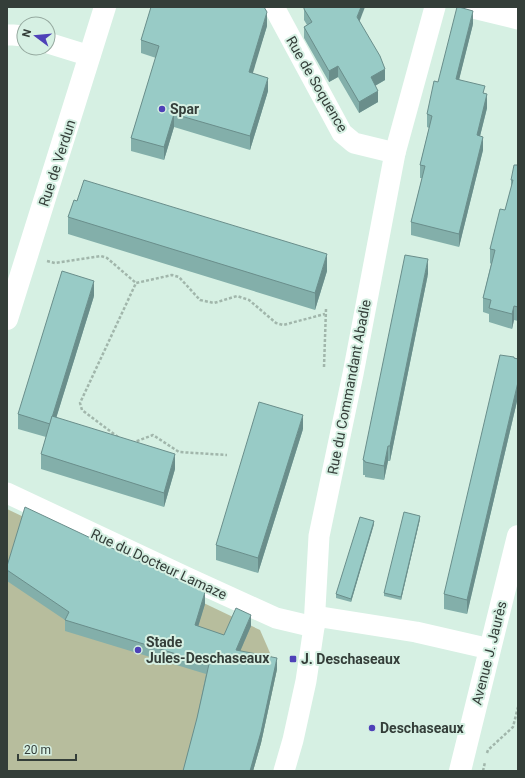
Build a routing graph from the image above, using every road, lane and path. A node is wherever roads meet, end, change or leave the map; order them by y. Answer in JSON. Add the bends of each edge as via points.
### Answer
{"nodes":[{"id":1,"x":106,"y":7,"type":"edge"},
{"id":2,"x":274,"y":7,"type":"edge"},
{"id":3,"x":435,"y":7,"type":"edge"},
{"id":4,"x":469,"y":7,"type":"edge"},
{"id":5,"x":518,"y":19,"type":"edge"},
{"id":6,"x":56,"y":45,"type":"edge"},
{"id":7,"x":90,"y":56,"type":"junction"},
{"id":8,"x":395,"y":153,"type":"junction"},
{"id":9,"x":27,"y":257,"type":"junction"},
{"id":10,"x":136,"y":283,"type":"junction"},
{"id":11,"x":326,"y":309,"type":"dead end"},
{"id":12,"x":326,"y":314,"type":"junction"},
{"id":13,"x":7,"y":319,"type":"edge"},
{"id":14,"x":324,"y":367,"type":"dead end"},
{"id":15,"x":122,"y":440,"type":"edge"},
{"id":16,"x":128,"y":444,"type":"edge"},
{"id":17,"x":227,"y":454,"type":"dead end"},
{"id":18,"x":7,"y":492,"type":"edge"},
{"id":19,"x":518,"y":536,"type":"edge"},
{"id":20,"x":315,"y":621,"type":"junction"},
{"id":21,"x":490,"y":649,"type":"junction"},
{"id":22,"x":518,"y":707,"type":"edge"},
{"id":23,"x":284,"y":771,"type":"edge"},
{"id":24,"x":460,"y":771,"type":"edge"},
{"id":25,"x":483,"y":771,"type":"edge"}],
"edges":[{"from":1,"to":7,"type":"main road","name":"Rue de Verdun"},
{"from":2,"to":8,"type":"street","name":"Rue de Soquence","via":[[342,133],[354,143]]},
{"from":3,"to":8,"type":"street","name":"Rue du Commandant Abadie"},
{"from":4,"to":5,"type":"street"},
{"from":6,"to":7,"type":"street"},
{"from":7,"to":9,"type":"main road","name":"Rue de Verdun"},
{"from":8,"to":20,"type":"street","name":"Rue du Commandant Abadie","via":[[319,536]]},
{"from":9,"to":10,"type":"path","via":[[55,263],[101,256],[107,258]]},
{"from":9,"to":13,"type":"main road","name":"Rue de Verdun"},
{"from":10,"to":12,"type":"path","via":[[172,275],[179,277],[200,300],[214,303],[237,296],[249,300],[276,323],[283,325]]},
{"from":10,"to":15,"type":"path","via":[[80,403],[82,410]]},
{"from":11,"to":12,"type":"path"},
{"from":12,"to":14,"type":"path"},
{"from":16,"to":17,"type":"path","via":[[153,436],[179,452]]},
{"from":18,"to":20,"type":"street","name":"Rue du Docteur Lamaze","via":[[276,618]]},
{"from":19,"to":21,"type":"main road","name":"Avenue J. Jaurès"},
{"from":20,"to":21,"type":"street","name":"Rue du Docteur Lamaze","via":[[416,632]]},
{"from":20,"to":23,"type":"street","name":"Rue du Commandant Abadie","via":[[293,740]]},
{"from":21,"to":24,"type":"main road","name":"Avenue J. Jaurès"},
{"from":22,"to":25,"type":"path","via":[[513,727],[488,750]]}]}
